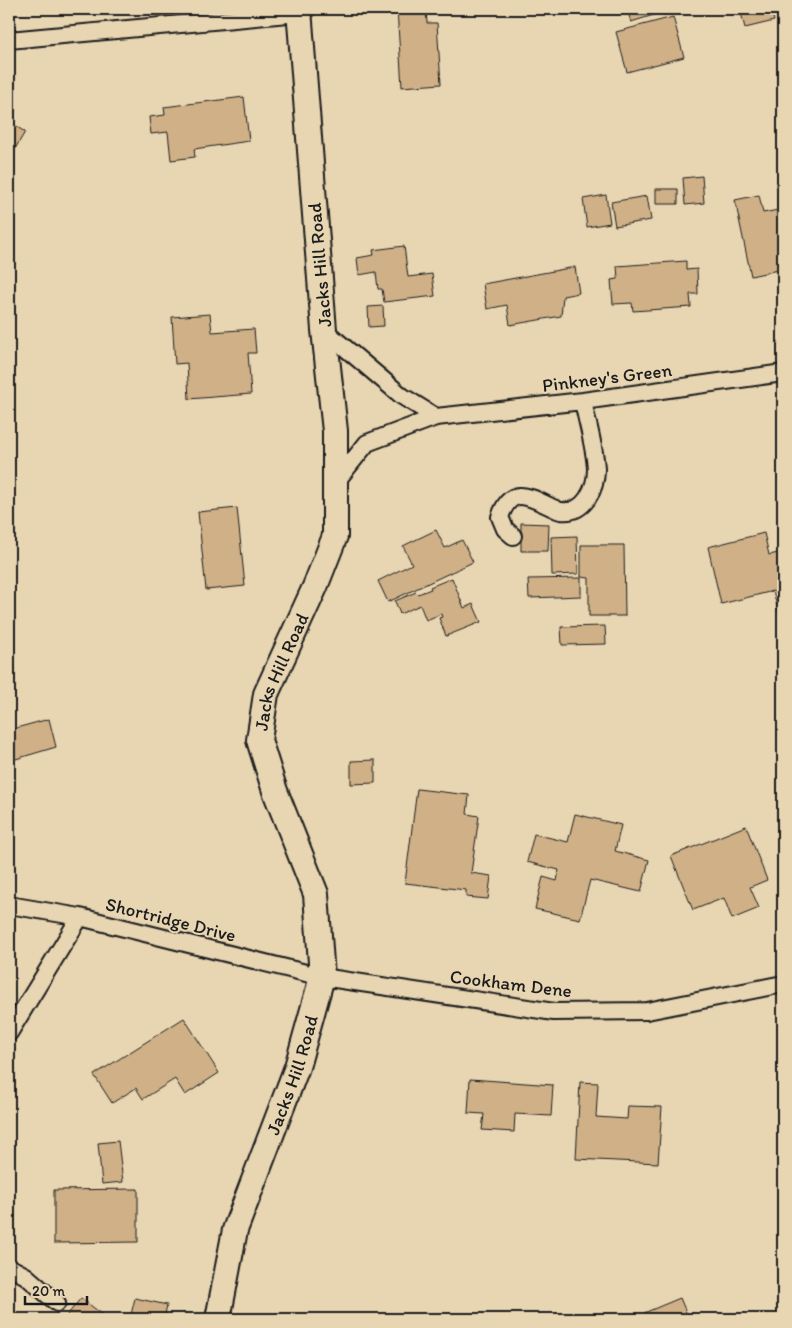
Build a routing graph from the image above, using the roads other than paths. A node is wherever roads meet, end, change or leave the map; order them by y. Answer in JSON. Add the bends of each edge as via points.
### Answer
{"nodes":[{"id":1,"x":299,"y":11,"type":"edge"},
{"id":2,"x":9,"y":40,"type":"edge"},
{"id":3,"x":324,"y":330,"type":"junction"},
{"id":4,"x":783,"y":373,"type":"edge"},
{"id":5,"x":583,"y":401,"type":"junction"},
{"id":6,"x":436,"y":417,"type":"junction"},
{"id":7,"x":334,"y":482,"type":"junction"},
{"id":8,"x":514,"y":536,"type":"dead end"},
{"id":9,"x":9,"y":905,"type":"edge"},
{"id":10,"x":80,"y":917,"type":"junction"},
{"id":11,"x":322,"y":976,"type":"junction"},
{"id":12,"x":783,"y":984,"type":"edge"},
{"id":13,"x":9,"y":1032,"type":"edge"},
{"id":14,"x":9,"y":1267,"type":"edge"},
{"id":15,"x":57,"y":1303,"type":"dead end"},
{"id":16,"x":218,"y":1319,"type":"edge"}],
"edges":[{"from":1,"to":2,"type":"street"},
{"from":1,"to":3,"type":"street","name":"Jacks Hill Road"},
{"from":3,"to":6,"type":"street","via":[[402,396]]},
{"from":3,"to":7,"type":"street","name":"Jacks Hill Road","via":[[335,431]]},
{"from":4,"to":5,"type":"street","name":"Pinkney's Green"},
{"from":5,"to":6,"type":"street","name":"Pinkney's Green"},
{"from":5,"to":8,"type":"street","via":[[596,468],[594,487],[582,505],[573,510],[561,511],[529,496],[515,496],[504,505],[500,517]]},
{"from":6,"to":7,"type":"street","name":"Pinkney's Green","via":[[367,443]]},
{"from":7,"to":11,"type":"street","name":"Jacks Hill Road","via":[[335,536],[266,694],[259,740],[275,791],[316,894]]},
{"from":9,"to":10,"type":"street","name":"Shortridge Drive"},
{"from":10,"to":11,"type":"street","name":"Shortridge Drive"},
{"from":10,"to":13,"type":"street"},
{"from":11,"to":12,"type":"street","name":"Cookham Dene","via":[[554,1012],[647,1011]]},
{"from":11,"to":16,"type":"street","name":"Jacks Hill Road","via":[[297,1067],[235,1230]]},
{"from":14,"to":15,"type":"street","via":[[26,1276]]}]}
